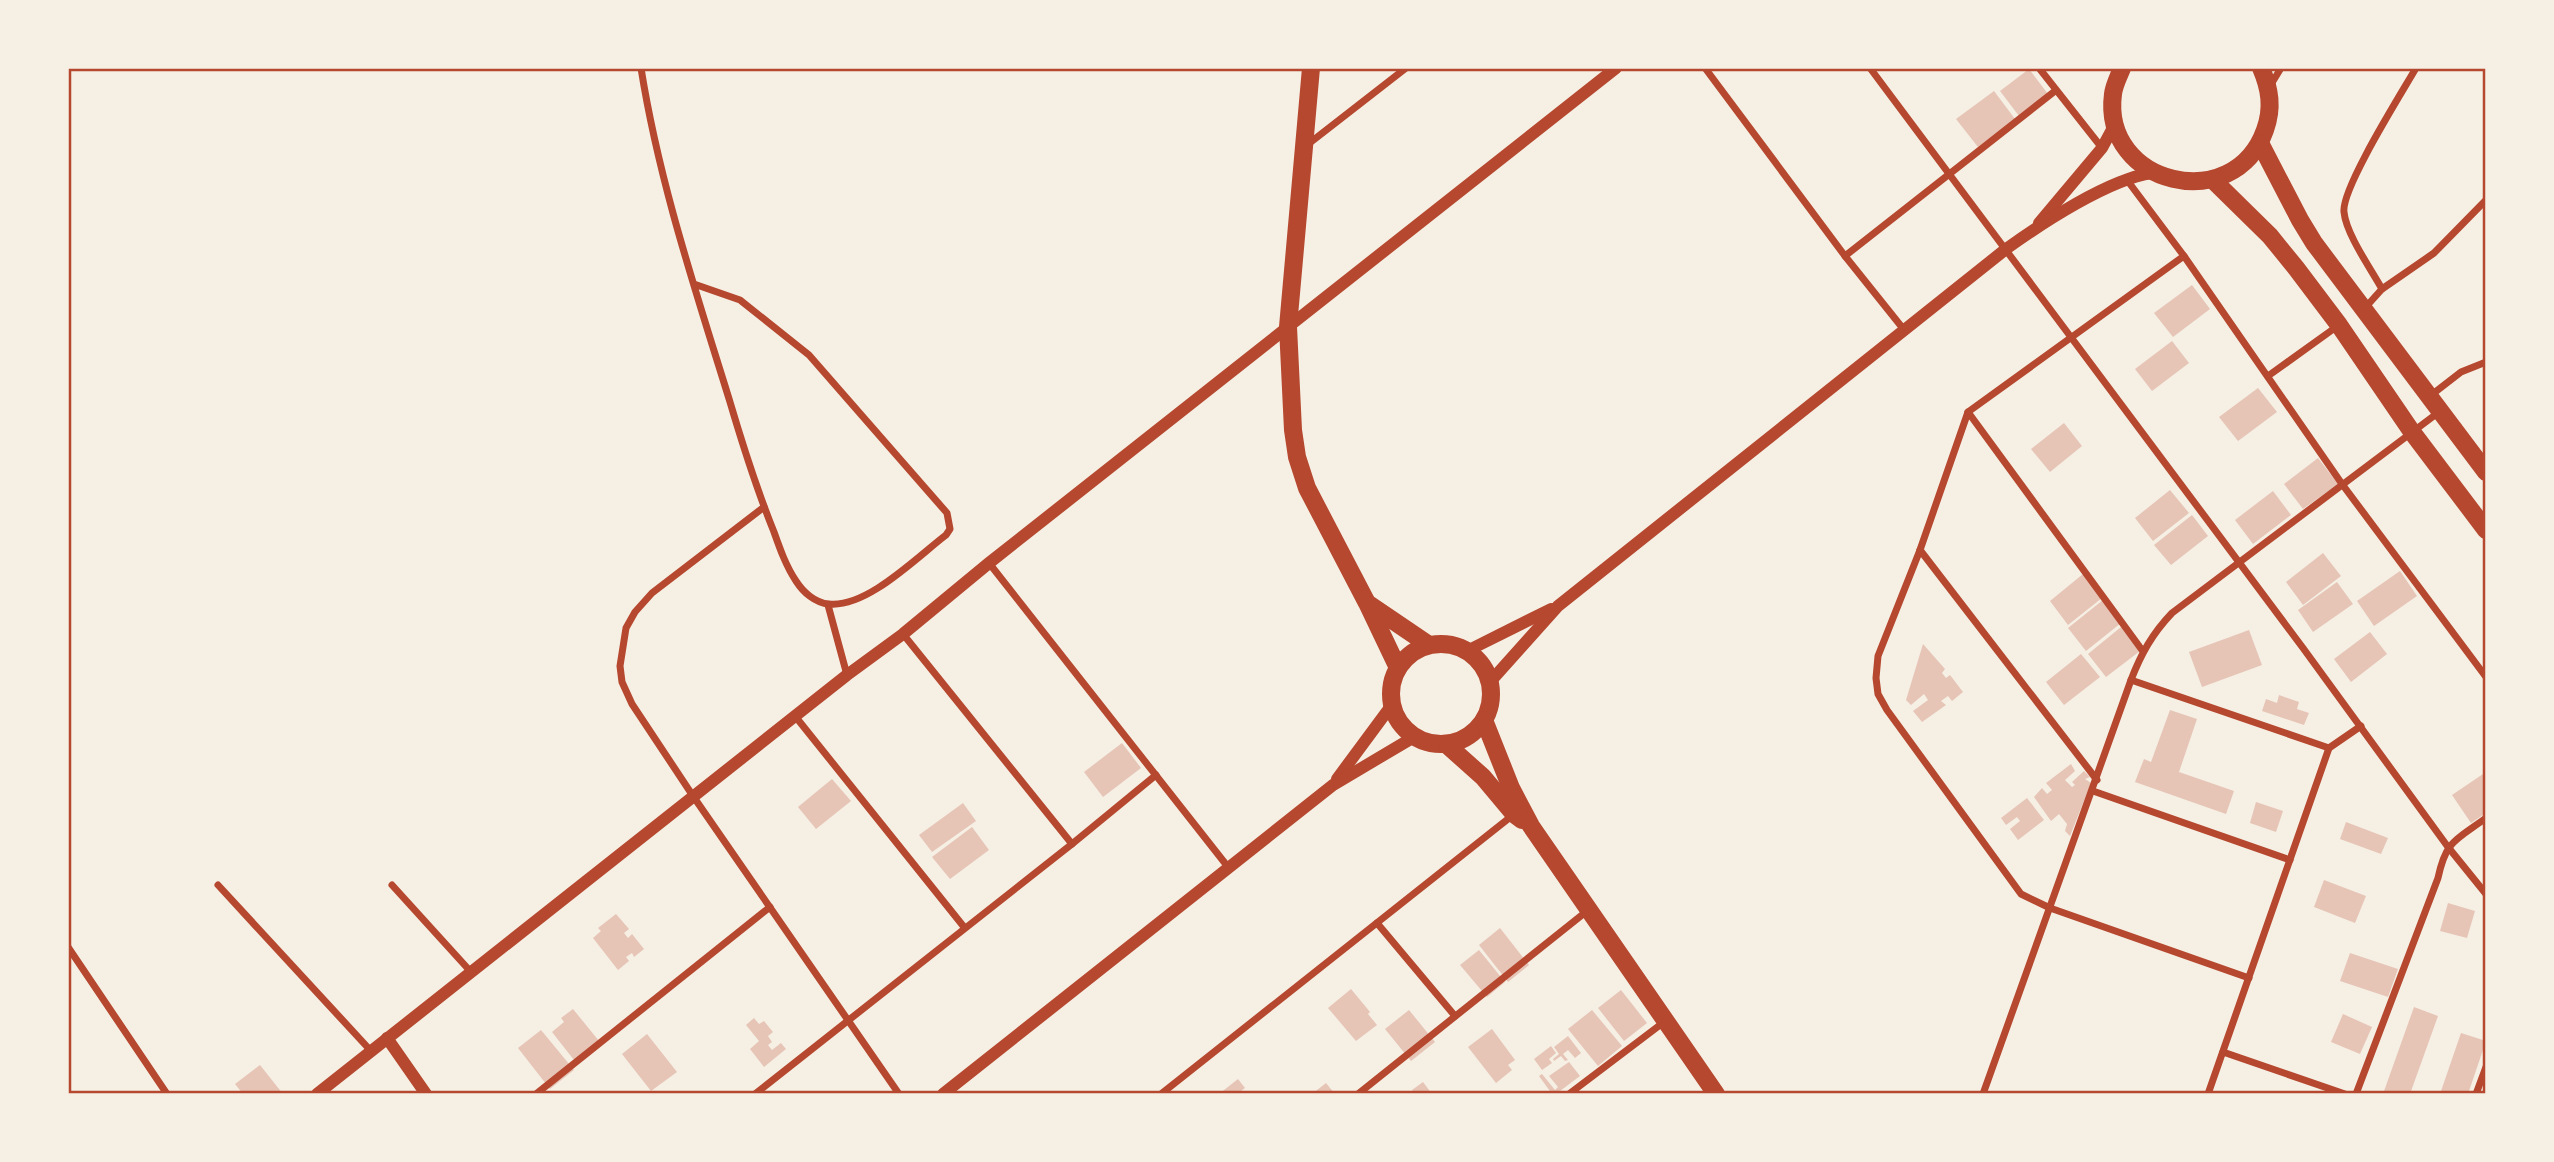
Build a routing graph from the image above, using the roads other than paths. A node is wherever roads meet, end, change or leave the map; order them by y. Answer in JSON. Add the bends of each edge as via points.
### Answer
{"nodes":[{"id":1,"x":641,"y":68,"type":"edge"},
{"id":2,"x":1311,"y":68,"type":"edge"},
{"id":3,"x":1406,"y":68,"type":"edge"},
{"id":4,"x":1616,"y":68,"type":"edge"},
{"id":5,"x":1705,"y":68,"type":"edge"},
{"id":6,"x":1870,"y":68,"type":"edge"},
{"id":7,"x":2039,"y":68,"type":"edge"},
{"id":8,"x":2122,"y":68,"type":"edge"},
{"id":9,"x":2261,"y":68,"type":"edge"},
{"id":10,"x":2281,"y":68,"type":"edge"},
{"id":11,"x":2416,"y":68,"type":"edge"},
{"id":12,"x":2269,"y":86,"type":"junction"},
{"id":13,"x":2055,"y":91,"type":"junction"},
{"id":14,"x":2115,"y":124,"type":"junction"},
{"id":15,"x":2260,"y":143,"type":"junction"},
{"id":16,"x":1304,"y":147,"type":"junction"},
{"id":17,"x":2102,"y":148,"type":"junction"},
{"id":18,"x":2152,"y":173,"type":"junction"},
{"id":19,"x":1948,"y":175,"type":"junction"},
{"id":20,"x":2127,"y":180,"type":"junction"},
{"id":21,"x":2213,"y":180,"type":"junction"},
{"id":22,"x":2486,"y":200,"type":"edge"},
{"id":23,"x":2034,"y":229,"type":"junction"},
{"id":24,"x":2006,"y":249,"type":"junction"},
{"id":25,"x":1845,"y":256,"type":"junction"},
{"id":26,"x":2183,"y":256,"type":"junction"},
{"id":27,"x":694,"y":284,"type":"junction"},
{"id":28,"x":2382,"y":289,"type":"junction"},
{"id":29,"x":2364,"y":309,"type":"junction"},
{"id":30,"x":2339,"y":325,"type":"junction"},
{"id":31,"x":1289,"y":327,"type":"junction"},
{"id":32,"x":1905,"y":331,"type":"junction"},
{"id":33,"x":2071,"y":337,"type":"junction"},
{"id":34,"x":2486,"y":362,"type":"edge"},
{"id":35,"x":2268,"y":376,"type":"junction"},
{"id":36,"x":2435,"y":404,"type":"junction"},
{"id":37,"x":1968,"y":412,"type":"junction"},
{"id":38,"x":2412,"y":432,"type":"junction"},
{"id":39,"x":2486,"y":472,"type":"edge"},
{"id":40,"x":2342,"y":484,"type":"junction"},
{"id":41,"x":764,"y":507,"type":"junction"},
{"id":42,"x":2486,"y":530,"type":"edge"},
{"id":43,"x":1920,"y":550,"type":"junction"},
{"id":44,"x":989,"y":563,"type":"junction"},
{"id":45,"x":2239,"y":563,"type":"junction"},
{"id":46,"x":1367,"y":603,"type":"junction"},
{"id":47,"x":828,"y":605,"type":"junction"},
{"id":48,"x":1558,"y":606,"type":"junction"},
{"id":49,"x":903,"y":634,"type":"junction"},
{"id":50,"x":1429,"y":645,"type":"junction"},
{"id":51,"x":2143,"y":650,"type":"junction"},
{"id":52,"x":1467,"y":651,"type":"junction"},
{"id":53,"x":1398,"y":668,"type":"junction"},
{"id":54,"x":847,"y":676,"type":"junction"},
{"id":55,"x":2486,"y":677,"type":"edge"},
{"id":56,"x":2131,"y":680,"type":"junction"},
{"id":57,"x":1490,"y":682,"type":"junction"},
{"id":58,"x":1391,"y":706,"type":"junction"},
{"id":59,"x":795,"y":716,"type":"junction"},
{"id":60,"x":1484,"y":720,"type":"junction"},
{"id":61,"x":2361,"y":726,"type":"junction"},
{"id":62,"x":1414,"y":737,"type":"junction"},
{"id":63,"x":1446,"y":744,"type":"junction"},
{"id":64,"x":2329,"y":748,"type":"junction"},
{"id":65,"x":1156,"y":775,"type":"junction"},
{"id":66,"x":2097,"y":780,"type":"junction"},
{"id":67,"x":1333,"y":785,"type":"junction"},
{"id":68,"x":2093,"y":791,"type":"junction"},
{"id":69,"x":693,"y":796,"type":"junction"},
{"id":70,"x":1514,"y":814,"type":"junction"},
{"id":71,"x":2486,"y":818,"type":"edge"},
{"id":72,"x":1531,"y":826,"type":"junction"},
{"id":73,"x":1072,"y":845,"type":"junction"},
{"id":74,"x":2448,"y":847,"type":"junction"},
{"id":75,"x":2290,"y":860,"type":"junction"},
{"id":76,"x":1228,"y":867,"type":"junction"},
{"id":77,"x":218,"y":885,"type":"dead end"},
{"id":78,"x":392,"y":885,"type":"dead end"},
{"id":79,"x":2486,"y":894,"type":"edge"},
{"id":80,"x":770,"y":907,"type":"junction"},
{"id":81,"x":2050,"y":908,"type":"junction"},
{"id":82,"x":1589,"y":909,"type":"junction"},
{"id":83,"x":1377,"y":923,"type":"junction"},
{"id":84,"x":964,"y":927,"type":"junction"},
{"id":85,"x":68,"y":947,"type":"edge"},
{"id":86,"x":471,"y":972,"type":"junction"},
{"id":87,"x":2249,"y":978,"type":"junction"},
{"id":88,"x":1455,"y":1016,"type":"junction"},
{"id":89,"x":848,"y":1019,"type":"junction"},
{"id":90,"x":1664,"y":1021,"type":"junction"},
{"id":91,"x":387,"y":1038,"type":"junction"},
{"id":92,"x":371,"y":1051,"type":"junction"},
{"id":93,"x":2223,"y":1052,"type":"junction"},
{"id":94,"x":2486,"y":1067,"type":"edge"},
{"id":95,"x":1164,"y":1093,"type":"edge"},
{"id":96,"x":167,"y":1094,"type":"edge"},
{"id":97,"x":317,"y":1094,"type":"edge"},
{"id":98,"x":426,"y":1094,"type":"edge"},
{"id":99,"x":536,"y":1094,"type":"edge"},
{"id":100,"x":755,"y":1094,"type":"edge"},
{"id":101,"x":899,"y":1094,"type":"edge"},
{"id":102,"x":943,"y":1094,"type":"edge"},
{"id":103,"x":1357,"y":1094,"type":"edge"},
{"id":104,"x":1569,"y":1094,"type":"edge"},
{"id":105,"x":1716,"y":1094,"type":"edge"},
{"id":106,"x":1983,"y":1094,"type":"edge"},
{"id":107,"x":2208,"y":1094,"type":"edge"},
{"id":108,"x":2345,"y":1094,"type":"edge"},
{"id":109,"x":2356,"y":1094,"type":"edge"},
{"id":110,"x":2476,"y":1094,"type":"edge"}],
"edges":[{"from":1,"to":27,"type":"street","via":[[651,132]]},
{"from":2,"to":16,"type":"main road"},
{"from":3,"to":16,"type":"street"},
{"from":4,"to":31,"type":"street"},
{"from":5,"to":25,"type":"street"},
{"from":6,"to":19,"type":"street"},
{"from":7,"to":13,"type":"street"},
{"from":8,"to":14,"type":"main road","via":[[2113,94]]},
{"from":9,"to":12,"type":"main road"},
{"from":10,"to":12,"type":"street"},
{"from":11,"to":28,"type":"street","via":[[2363,160],[2343,210],[2349,231]]},
{"from":12,"to":15,"type":"main road","via":[[2270,115]]},
{"from":13,"to":17,"type":"street"},
{"from":13,"to":19,"type":"street"},
{"from":14,"to":17,"type":"street"},
{"from":14,"to":18,"type":"main road","via":[[2123,144]]},
{"from":15,"to":21,"type":"main road","via":[[2232,172]]},
{"from":15,"to":29,"type":"main road","via":[[2307,232]]},
{"from":16,"to":31,"type":"main road"},
{"from":17,"to":23,"type":"street"},
{"from":18,"to":20,"type":"street"},
{"from":18,"to":21,"type":"main road","via":[[2182,182]]},
{"from":19,"to":24,"type":"street"},
{"from":19,"to":25,"type":"street"},
{"from":20,"to":23,"type":"street"},
{"from":20,"to":26,"type":"street"},
{"from":21,"to":30,"type":"main road","via":[[2270,236]]},
{"from":22,"to":28,"type":"street","via":[[2434,253]]},
{"from":23,"to":24,"type":"street"},
{"from":24,"to":32,"type":"street"},
{"from":24,"to":33,"type":"street"},
{"from":25,"to":32,"type":"street"},
{"from":26,"to":33,"type":"street"},
{"from":26,"to":35,"type":"street"},
{"from":27,"to":41,"type":"street"},
{"from":27,"to":47,"type":"street","via":[[740,300],[809,355],[947,513],[950,529],[946,535],[874,591]]},
{"from":28,"to":29,"type":"street"},
{"from":29,"to":36,"type":"main road"},
{"from":30,"to":35,"type":"street"},
{"from":30,"to":38,"type":"main road"},
{"from":31,"to":44,"type":"street"},
{"from":31,"to":46,"type":"main road","via":[[1297,457],[1318,513]]},
{"from":32,"to":48,"type":"street"},
{"from":33,"to":37,"type":"street"},
{"from":33,"to":45,"type":"street"},
{"from":34,"to":36,"type":"street","via":[[2461,372]]},
{"from":35,"to":40,"type":"street"},
{"from":36,"to":38,"type":"street"},
{"from":36,"to":39,"type":"main road"},
{"from":37,"to":43,"type":"street"},
{"from":37,"to":51,"type":"street"},
{"from":38,"to":40,"type":"street"},
{"from":38,"to":42,"type":"main road"},
{"from":40,"to":45,"type":"street"},
{"from":40,"to":55,"type":"street"},
{"from":41,"to":47,"type":"street","via":[[794,579],[813,599]]},
{"from":41,"to":69,"type":"street","via":[[652,593],[626,628],[622,682]]},
{"from":43,"to":66,"type":"street"},
{"from":43,"to":81,"type":"street","via":[[1878,656],[1878,694],[2021,894]]},
{"from":44,"to":49,"type":"street"},
{"from":44,"to":65,"type":"street"},
{"from":45,"to":51,"type":"street","via":[[2172,613]]},
{"from":45,"to":61,"type":"street"},
{"from":46,"to":50,"type":"main road"},
{"from":46,"to":53,"type":"main road"},
{"from":47,"to":54,"type":"street"},
{"from":48,"to":52,"type":"street"},
{"from":48,"to":57,"type":"street"},
{"from":49,"to":54,"type":"street"},
{"from":49,"to":73,"type":"street"},
{"from":50,"to":52,"type":"main road","via":[[1448,644]]},
{"from":50,"to":53,"type":"main road","via":[[1411,653]]},
{"from":51,"to":56,"type":"street"},
{"from":52,"to":57,"type":"main road","via":[[1482,664]]},
{"from":53,"to":58,"type":"main road","via":[[1391,686]]},
{"from":54,"to":59,"type":"street"},
{"from":56,"to":64,"type":"street"},
{"from":56,"to":66,"type":"street"},
{"from":57,"to":60,"type":"main road","via":[[1491,701]]},
{"from":58,"to":62,"type":"main road"},
{"from":58,"to":67,"type":"street"},
{"from":59,"to":69,"type":"street"},
{"from":59,"to":84,"type":"street"},
{"from":60,"to":63,"type":"main road","via":[[1474,732]]},
{"from":60,"to":72,"type":"main road"},
{"from":61,"to":64,"type":"street"},
{"from":61,"to":74,"type":"street"},
{"from":62,"to":63,"type":"main road"},
{"from":62,"to":67,"type":"street"},
{"from":63,"to":70,"type":"main road","via":[[1483,777]]},
{"from":64,"to":75,"type":"street"},
{"from":65,"to":73,"type":"street"},
{"from":65,"to":76,"type":"street"},
{"from":66,"to":68,"type":"street"},
{"from":67,"to":76,"type":"street"},
{"from":68,"to":75,"type":"street"},
{"from":68,"to":81,"type":"street"},
{"from":69,"to":80,"type":"street"},
{"from":69,"to":86,"type":"street"},
{"from":70,"to":72,"type":"main road"},
{"from":70,"to":83,"type":"street"},
{"from":71,"to":74,"type":"street"},
{"from":72,"to":82,"type":"main road"},
{"from":73,"to":84,"type":"street"},
{"from":74,"to":79,"type":"street"},
{"from":74,"to":109,"type":"street"},
{"from":75,"to":87,"type":"street"},
{"from":76,"to":102,"type":"street"},
{"from":77,"to":92,"type":"street"},
{"from":78,"to":86,"type":"street"},
{"from":80,"to":89,"type":"street"},
{"from":80,"to":99,"type":"street"},
{"from":81,"to":87,"type":"street"},
{"from":81,"to":106,"type":"street"},
{"from":82,"to":88,"type":"street"},
{"from":82,"to":90,"type":"main road"},
{"from":83,"to":88,"type":"street"},
{"from":83,"to":95,"type":"street"},
{"from":84,"to":89,"type":"street"},
{"from":85,"to":96,"type":"street"},
{"from":86,"to":91,"type":"street"},
{"from":87,"to":93,"type":"street"},
{"from":88,"to":103,"type":"street"},
{"from":89,"to":100,"type":"street"},
{"from":89,"to":101,"type":"street"},
{"from":90,"to":104,"type":"street"},
{"from":90,"to":105,"type":"main road"},
{"from":91,"to":92,"type":"street"},
{"from":91,"to":98,"type":"street"},
{"from":92,"to":97,"type":"street"},
{"from":93,"to":107,"type":"street"},
{"from":93,"to":108,"type":"street"},
{"from":94,"to":110,"type":"street"}]}
